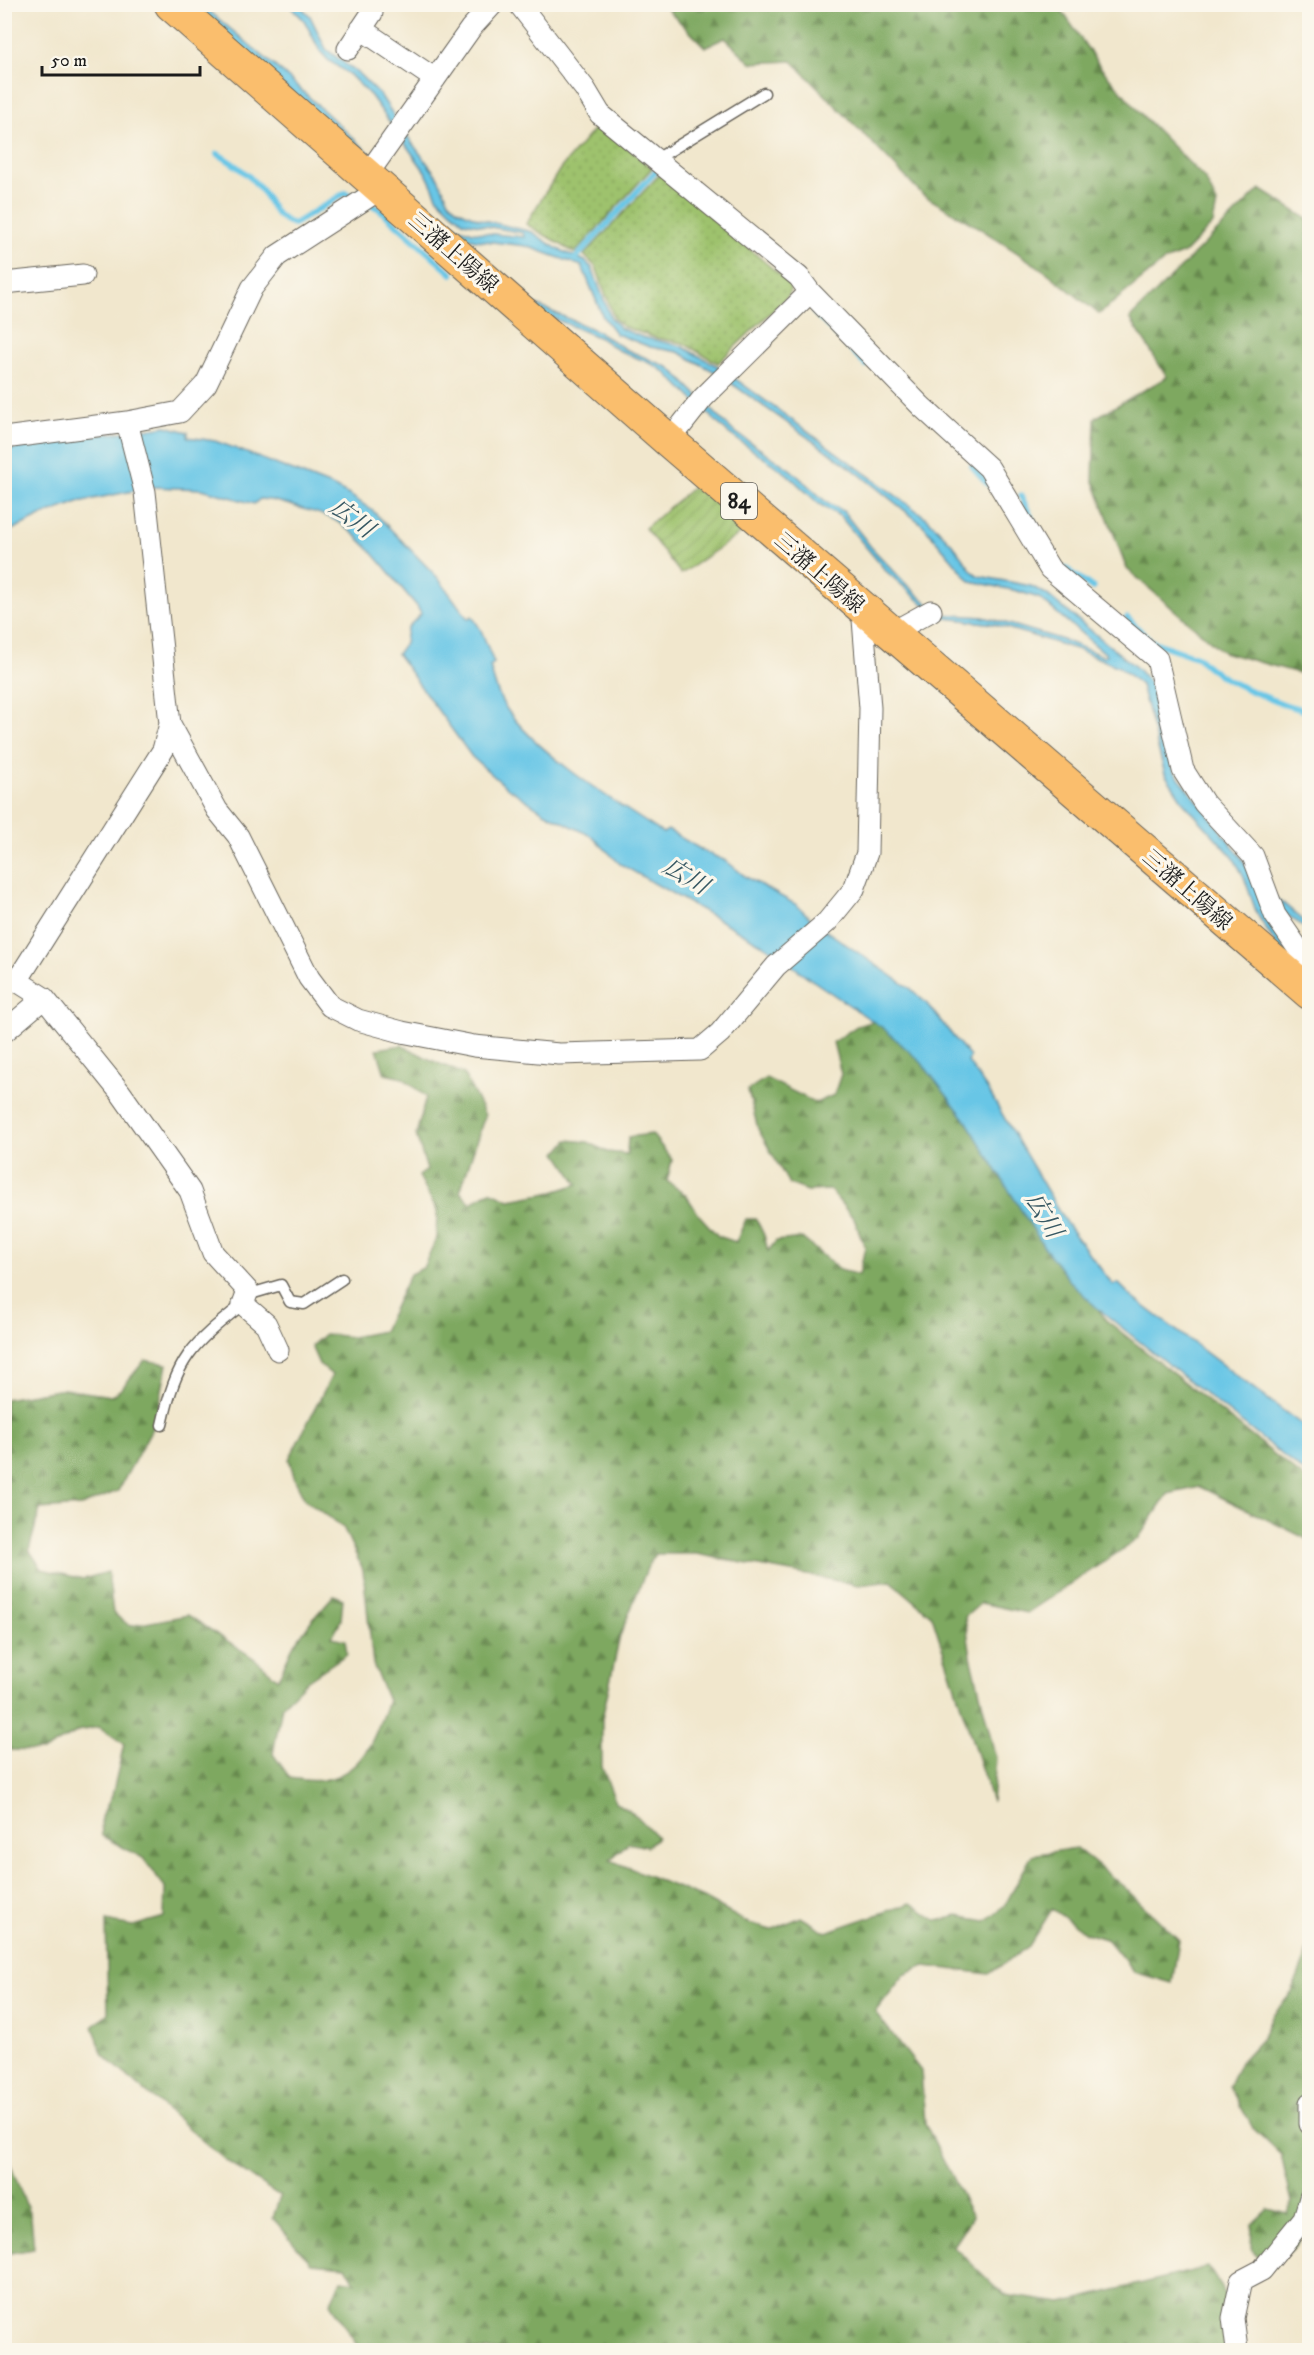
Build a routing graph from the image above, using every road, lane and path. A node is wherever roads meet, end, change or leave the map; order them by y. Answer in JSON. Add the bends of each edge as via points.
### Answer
{"nodes":[{"id":1,"x":171,"y":4,"type":"edge"},
{"id":2,"x":493,"y":4,"type":"edge"},
{"id":3,"x":519,"y":4,"type":"edge"},
{"id":4,"x":348,"y":49,"type":"dead end"},
{"id":5,"x":435,"y":79,"type":"junction"},
{"id":6,"x":764,"y":93,"type":"dead end"},
{"id":7,"x":655,"y":160,"type":"junction"},
{"id":8,"x":374,"y":176,"type":"junction"},
{"id":9,"x":83,"y":275,"type":"dead end"},
{"id":10,"x":4,"y":283,"type":"edge"},
{"id":11,"x":810,"y":292,"type":"junction"},
{"id":12,"x":129,"y":426,"type":"junction"},
{"id":13,"x":4,"y":438,"type":"edge"},
{"id":14,"x":669,"y":441,"type":"junction"},
{"id":15,"x":862,"y":608,"type":"junction"},
{"id":16,"x":931,"y":610,"type":"dead end"},
{"id":17,"x":891,"y":633,"type":"junction"},
{"id":18,"x":170,"y":724,"type":"junction"},
{"id":19,"x":1305,"y":978,"type":"edge"},
{"id":20,"x":11,"y":979,"type":"edge"},
{"id":21,"x":44,"y":998,"type":"junction"},
{"id":22,"x":4,"y":1032,"type":"edge"},
{"id":23,"x":342,"y":1279,"type":"dead end"},
{"id":24,"x":245,"y":1299,"type":"junction"},
{"id":25,"x":278,"y":1350,"type":"dead end"},
{"id":26,"x":162,"y":1425,"type":"dead end"},
{"id":27,"x":1310,"y":2103,"type":"edge"},
{"id":28,"x":1310,"y":2124,"type":"edge"},
{"id":29,"x":1310,"y":2198,"type":"edge"},
{"id":30,"x":1237,"y":2350,"type":"edge"}],
"edges":[{"from":1,"to":8,"type":"main road","name":"三潴上陽線","number":"84"},
{"from":2,"to":5,"type":"street"},
{"from":3,"to":7,"type":"street","via":[[600,114]]},
{"from":4,"to":5,"type":"street","via":[[367,21]]},
{"from":5,"to":8,"type":"street"},
{"from":6,"to":7,"type":"lane"},
{"from":7,"to":11,"type":"street","via":[[799,277]]},
{"from":8,"to":12,"type":"street","via":[[278,256],[252,288],[206,384],[180,412]]},
{"from":8,"to":14,"type":"main road","name":"三潴上陽線","number":"84"},
{"from":9,"to":10,"type":"street"},
{"from":11,"to":14,"type":"street","via":[[703,398]]},
{"from":11,"to":19,"type":"street","via":[[921,406],[989,468],[1050,570],[1157,659],[1183,770],[1204,803],[1253,856]]},
{"from":12,"to":13,"type":"street"},
{"from":12,"to":18,"type":"street","via":[[145,492]]},
{"from":14,"to":15,"type":"main road","name":"三潴上陽線","number":"84"},
{"from":15,"to":17,"type":"main road","name":"三潴上陽線","number":"84"},
{"from":15,"to":18,"type":"street","via":[[870,708],[867,853],[854,889],[827,922],[776,966],[720,1033],[700,1050],[559,1054],[474,1046],[358,1020],[330,1006],[309,978],[238,836],[217,810]]},
{"from":16,"to":17,"type":"street"},
{"from":17,"to":19,"type":"main road","name":"三潴上陽線","number":"84"},
{"from":18,"to":20,"type":"street","via":[[163,750]]},
{"from":20,"to":21,"type":"street"},
{"from":21,"to":22,"type":"street"},
{"from":21,"to":24,"type":"street","via":[[120,1092],[190,1191],[213,1253],[248,1291]]},
{"from":23,"to":24,"type":"lane","via":[[304,1304],[290,1302],[281,1285]]},
{"from":24,"to":25,"type":"street","via":[[266,1324]]},
{"from":24,"to":26,"type":"lane","via":[[202,1336],[182,1361]]},
{"from":27,"to":28,"type":"street"},
{"from":29,"to":30,"type":"street","via":[[1304,2218],[1262,2270],[1242,2281],[1233,2318]]}]}
